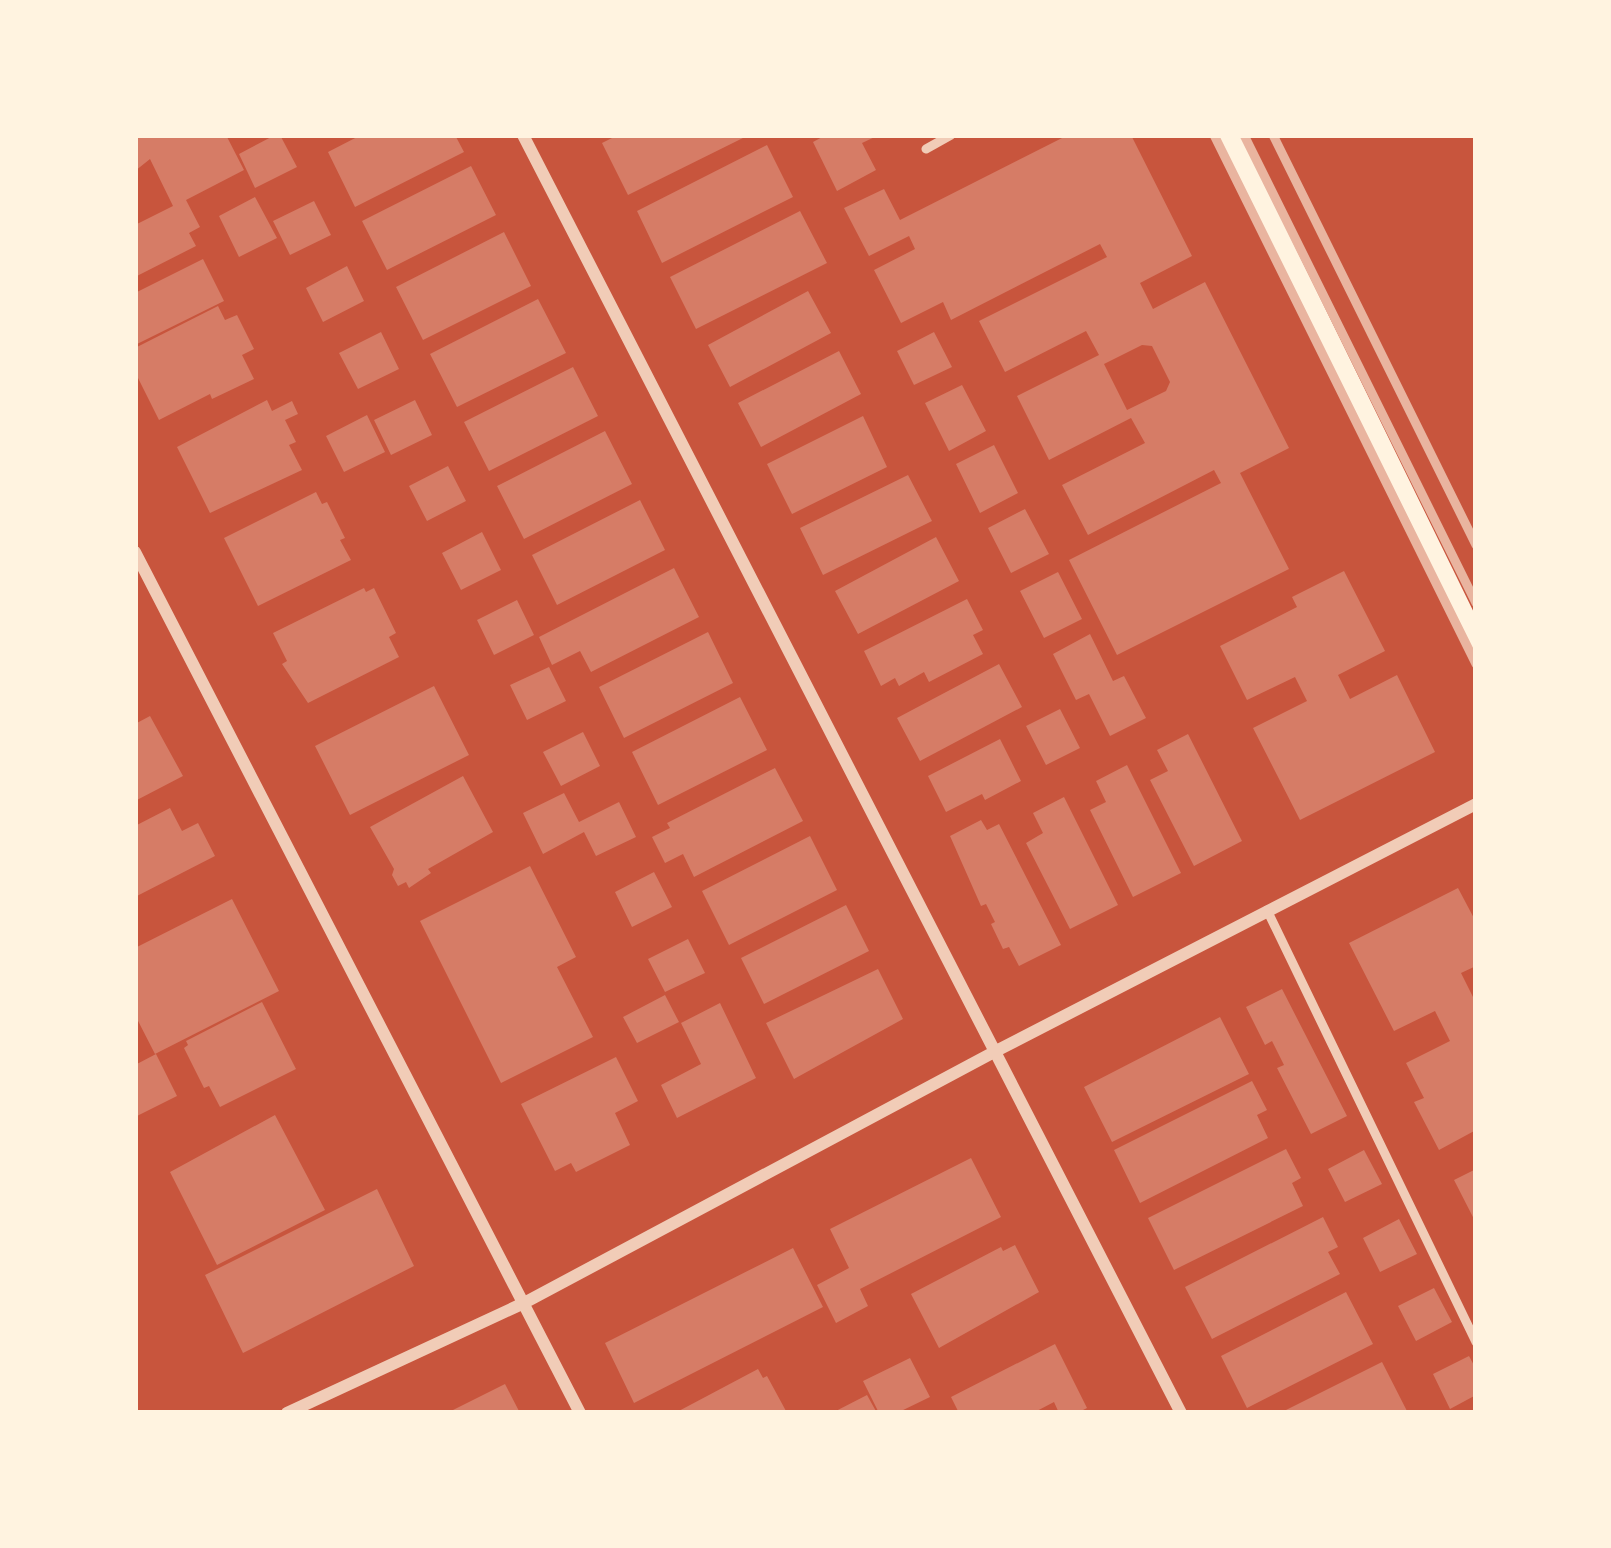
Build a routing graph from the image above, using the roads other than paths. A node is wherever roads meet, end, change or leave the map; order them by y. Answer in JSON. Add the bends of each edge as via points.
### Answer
{"nodes":[{"id":1,"x":523,"y":135,"type":"edge"},
{"id":2,"x":951,"y":135,"type":"edge"},
{"id":3,"x":1227,"y":135,"type":"edge"},
{"id":4,"x":926,"y":148,"type":"dead end"},
{"id":5,"x":135,"y":552,"type":"edge"},
{"id":6,"x":1476,"y":644,"type":"edge"},
{"id":7,"x":1476,"y":804,"type":"edge"},
{"id":8,"x":1267,"y":910,"type":"junction"},
{"id":9,"x":996,"y":1051,"type":"junction"},
{"id":10,"x":524,"y":1303,"type":"junction"},
{"id":11,"x":1476,"y":1342,"type":"edge"},
{"id":12,"x":287,"y":1413,"type":"edge"},
{"id":13,"x":580,"y":1413,"type":"edge"},
{"id":14,"x":1181,"y":1413,"type":"edge"}],
"edges":[{"from":1,"to":9,"type":"street"},
{"from":2,"to":4,"type":"lane"},
{"from":3,"to":6,"type":"main road"},
{"from":5,"to":10,"type":"street"},
{"from":7,"to":8,"type":"street"},
{"from":8,"to":9,"type":"street"},
{"from":8,"to":11,"type":"lane"},
{"from":9,"to":10,"type":"street"},
{"from":9,"to":14,"type":"street"},
{"from":10,"to":12,"type":"street"},
{"from":10,"to":13,"type":"street"}]}
